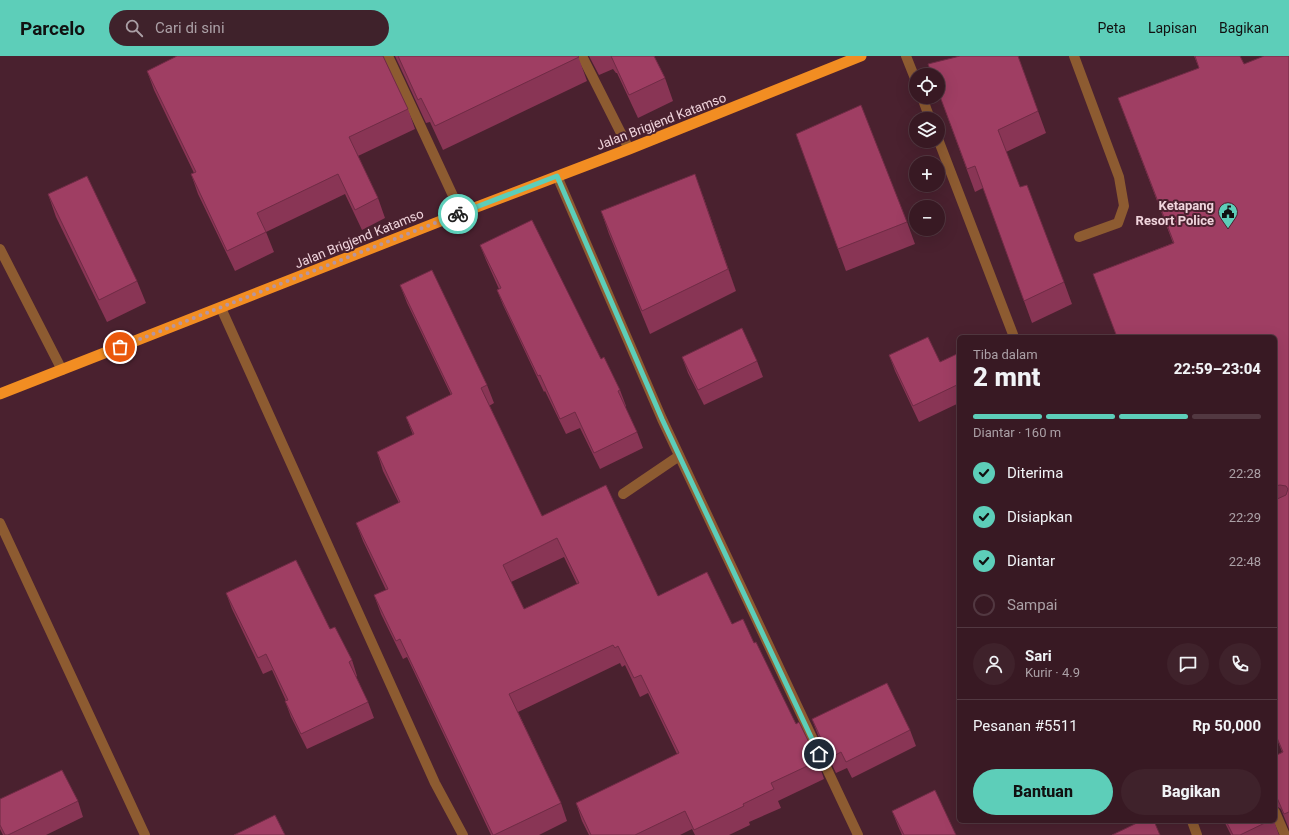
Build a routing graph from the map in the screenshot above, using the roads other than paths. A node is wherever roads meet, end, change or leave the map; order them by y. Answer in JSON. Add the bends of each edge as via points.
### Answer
{"nodes":[{"id":1,"x":388,"y":56,"type":"edge"},
{"id":2,"x":582,"y":56,"type":"edge"},
{"id":3,"x":862,"y":56,"type":"edge"},
{"id":4,"x":906,"y":56,"type":"edge"},
{"id":5,"x":1074,"y":56,"type":"edge"},
{"id":6,"x":911,"y":68,"type":"edge"},
{"id":7,"x":941,"y":148,"type":"edge"},
{"id":8,"x":629,"y":149,"type":"junction"},
{"id":9,"x":557,"y":176,"type":"junction"},
{"id":10,"x":461,"y":213,"type":"junction"},
{"id":11,"x":1079,"y":237,"type":"dead end"},
{"id":12,"x":0,"y":250,"type":"edge"},
{"id":13,"x":220,"y":308,"type":"junction"},
{"id":14,"x":1013,"y":335,"type":"edge"},
{"id":15,"x":62,"y":370,"type":"junction"},
{"id":16,"x":0,"y":394,"type":"edge"},
{"id":17,"x":679,"y":456,"type":"junction"},
{"id":18,"x":623,"y":494,"type":"dead end"},
{"id":19,"x":0,"y":523,"type":"edge"},
{"id":20,"x":1277,"y":817,"type":"edge"},
{"id":21,"x":1193,"y":823,"type":"edge"},
{"id":22,"x":146,"y":835,"type":"edge"},
{"id":23,"x":463,"y":835,"type":"edge"},
{"id":24,"x":858,"y":835,"type":"edge"},
{"id":25,"x":1197,"y":835,"type":"edge"},
{"id":26,"x":1285,"y":835,"type":"edge"}],
"edges":[{"from":1,"to":10,"type":"street"},
{"from":2,"to":8,"type":"street"},
{"from":3,"to":8,"type":"highway","name":"Jalan Brigjend Katamso"},
{"from":4,"to":6,"type":"street"},
{"from":5,"to":11,"type":"street","via":[[1119,177],[1124,206],[1118,223]]},
{"from":7,"to":14,"type":"street"},
{"from":8,"to":9,"type":"highway","name":"Jalan Brigjend Katamso"},
{"from":9,"to":10,"type":"highway","name":"Jalan Brigjend Katamso"},
{"from":9,"to":17,"type":"street"},
{"from":10,"to":13,"type":"highway","name":"Jalan Brigjend Katamso"},
{"from":12,"to":15,"type":"street"},
{"from":13,"to":15,"type":"highway","name":"Jalan Brigjend Katamso"},
{"from":13,"to":23,"type":"street","via":[[435,783]]},
{"from":15,"to":16,"type":"highway","name":"Jalan Brigjend Katamso"},
{"from":17,"to":18,"type":"street"},
{"from":17,"to":24,"type":"street"},
{"from":19,"to":22,"type":"street"},
{"from":20,"to":26,"type":"street"},
{"from":21,"to":25,"type":"street"}]}
